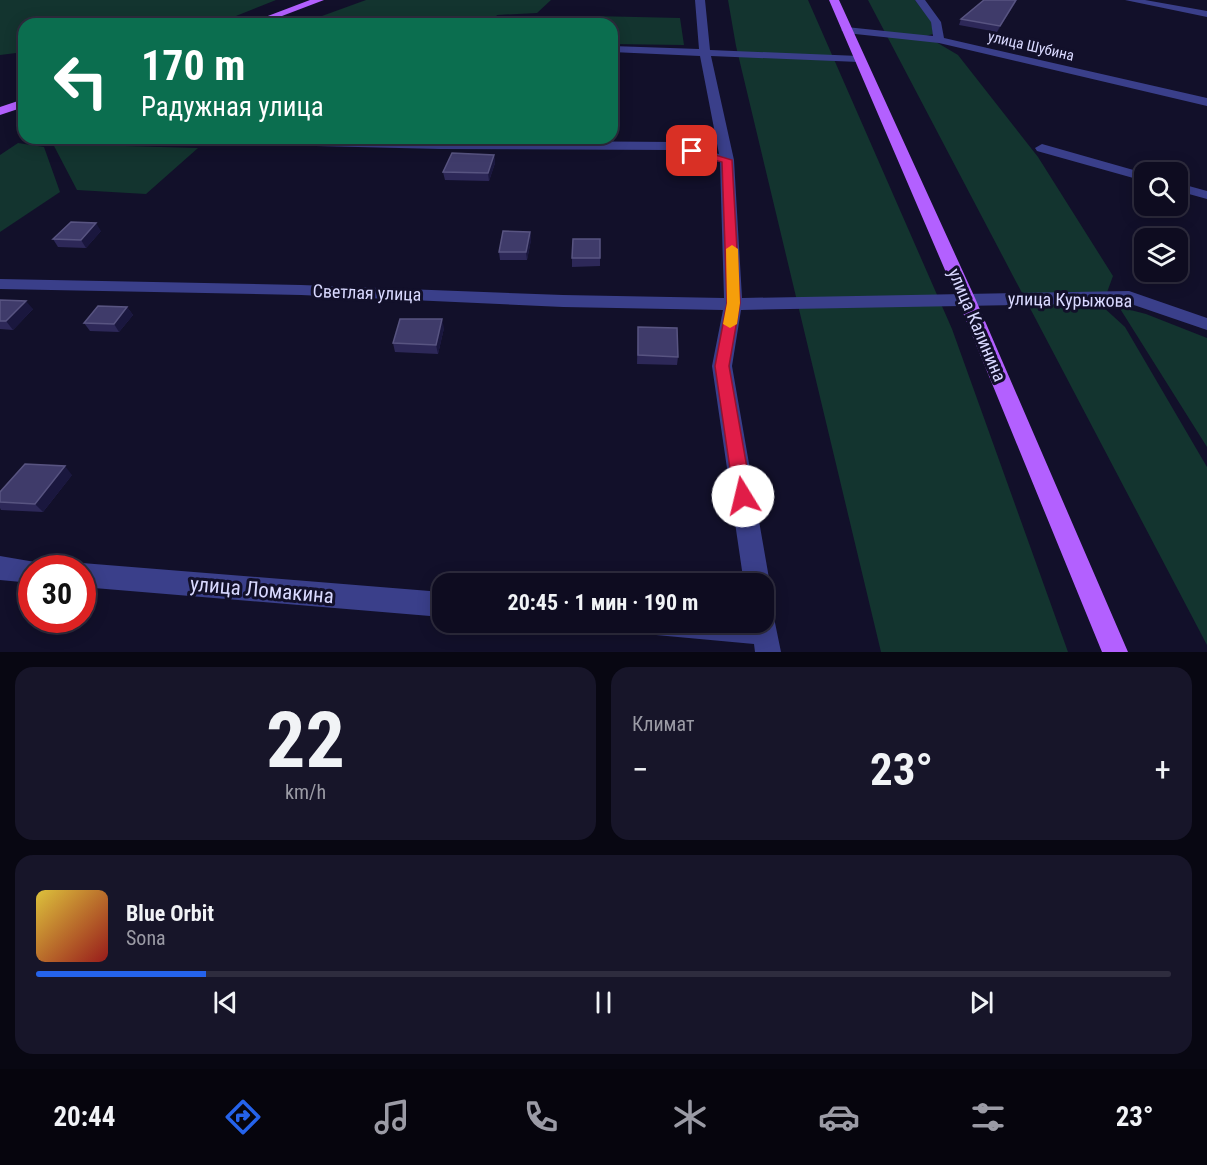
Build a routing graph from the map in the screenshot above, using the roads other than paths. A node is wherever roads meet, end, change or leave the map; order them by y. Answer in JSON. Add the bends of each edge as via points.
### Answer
{"nodes":[{"id":1,"x":319,"y":0,"type":"edge"},
{"id":2,"x":700,"y":0,"type":"edge"},
{"id":3,"x":834,"y":0,"type":"edge"},
{"id":4,"x":920,"y":0,"type":"edge"},
{"id":5,"x":1130,"y":0,"type":"edge"},
{"id":6,"x":1174,"y":0,"type":"edge"},
{"id":7,"x":1189,"y":5,"type":"edge"},
{"id":8,"x":1207,"y":14,"type":"edge"},
{"id":9,"x":269,"y":18,"type":"edge"},
{"id":10,"x":846,"y":30,"type":"junction"},
{"id":11,"x":939,"y":40,"type":"junction"},
{"id":12,"x":618,"y":49,"type":"edge"},
{"id":13,"x":705,"y":52,"type":"junction"},
{"id":14,"x":859,"y":58,"type":"junction"},
{"id":15,"x":1207,"y":102,"type":"edge"},
{"id":16,"x":18,"y":105,"type":"edge"},
{"id":17,"x":0,"y":111,"type":"edge"},
{"id":18,"x":399,"y":144,"type":"edge"},
{"id":19,"x":1042,"y":148,"type":"dead end"},
{"id":20,"x":727,"y":160,"type":"junction"},
{"id":21,"x":1134,"y":174,"type":"edge"},
{"id":22,"x":1188,"y":190,"type":"edge"},
{"id":23,"x":1207,"y":195,"type":"edge"},
{"id":24,"x":0,"y":284,"type":"edge"},
{"id":25,"x":966,"y":298,"type":"junction"},
{"id":26,"x":734,"y":303,"type":"junction"},
{"id":27,"x":1207,"y":324,"type":"edge"},
{"id":28,"x":0,"y":568,"type":"edge"},
{"id":29,"x":18,"y":570,"type":"edge"},
{"id":30,"x":755,"y":573,"type":"edge"},
{"id":31,"x":96,"y":576,"type":"edge"},
{"id":32,"x":432,"y":604,"type":"edge"},
{"id":33,"x":749,"y":633,"type":"edge"},
{"id":34,"x":766,"y":635,"type":"edge"},
{"id":35,"x":1115,"y":652,"type":"edge"}],
"edges":[{"from":1,"to":9,"type":"main road"},
{"from":2,"to":13,"type":"street"},
{"from":3,"to":10,"type":"main road","name":"улица Калинина"},
{"from":4,"to":11,"type":"street","via":[[936,22]]},
{"from":5,"to":7,"type":"street"},
{"from":6,"to":7,"type":"street"},
{"from":7,"to":8,"type":"street"},
{"from":10,"to":11,"type":"street","name":"улица Шубина"},
{"from":10,"to":14,"type":"main road","name":"улица Калинина"},
{"from":11,"to":15,"type":"street","name":"улица Шубина"},
{"from":12,"to":13,"type":"street"},
{"from":13,"to":14,"type":"street"},
{"from":13,"to":20,"type":"street"},
{"from":14,"to":25,"type":"main road","name":"улица Калинина"},
{"from":16,"to":17,"type":"main road"},
{"from":18,"to":20,"type":"street","via":[[675,146]]},
{"from":19,"to":21,"type":"street"},
{"from":20,"to":26,"type":"street"},
{"from":22,"to":23,"type":"street"},
{"from":24,"to":26,"type":"street","name":"Светлая улица"},
{"from":25,"to":26,"type":"street","name":"Светлая улица"},
{"from":25,"to":27,"type":"street","name":"улица Курыжова","via":[[1129,297]]},
{"from":25,"to":35,"type":"main road","name":"улица Калинина"},
{"from":26,"to":30,"type":"street","via":[[722,366]]},
{"from":28,"to":29,"type":"street"},
{"from":31,"to":32,"type":"street","name":"улица Ломакина"},
{"from":33,"to":34,"type":"street"}]}
